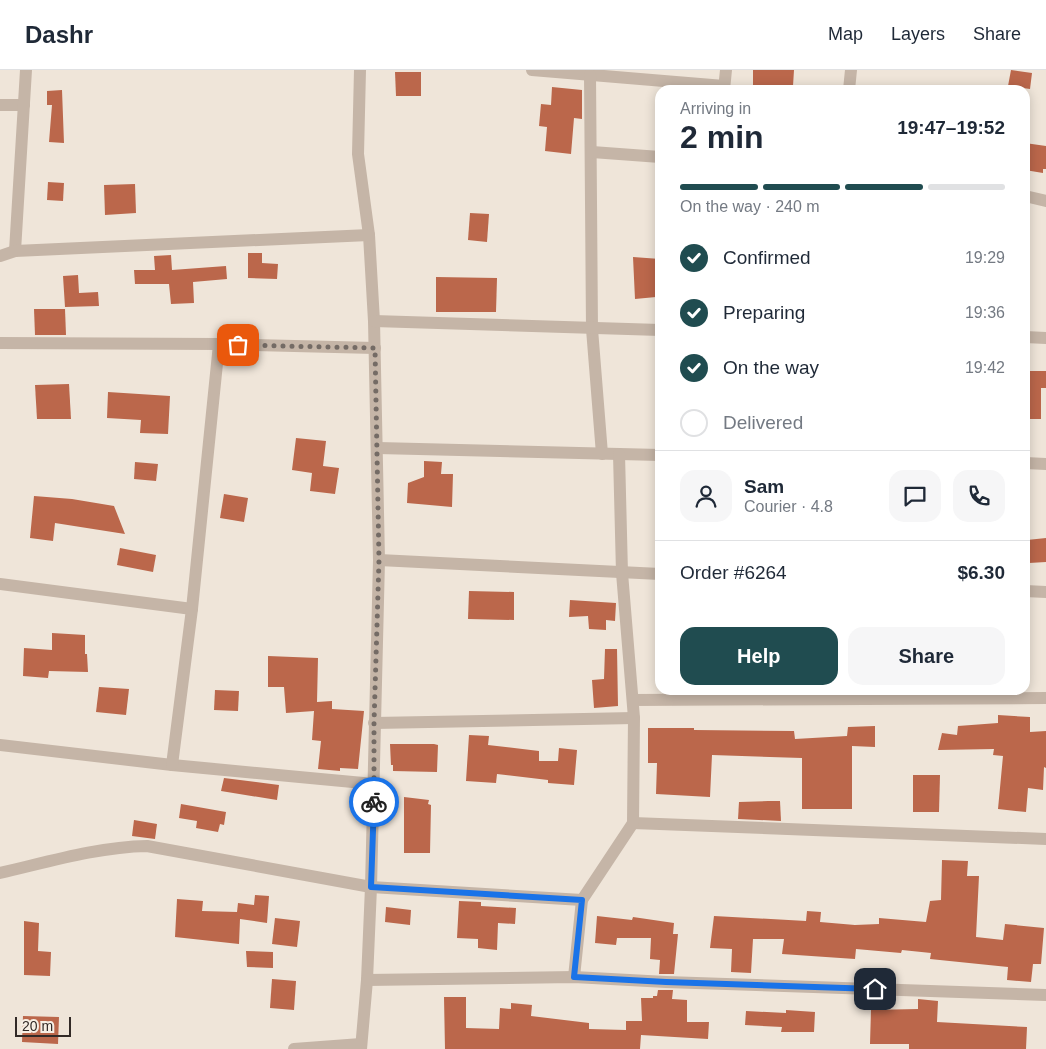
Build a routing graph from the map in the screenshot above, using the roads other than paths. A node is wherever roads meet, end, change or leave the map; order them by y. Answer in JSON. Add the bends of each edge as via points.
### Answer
{"nodes":[{"id":1,"x":26,"y":70,"type":"edge"},
{"id":2,"x":360,"y":70,"type":"edge"},
{"id":3,"x":532,"y":70,"type":"edge"},
{"id":4,"x":726,"y":70,"type":"edge"},
{"id":5,"x":851,"y":70,"type":"edge"},
{"id":6,"x":590,"y":75,"type":"junction"},
{"id":7,"x":693,"y":85,"type":"edge"},
{"id":8,"x":724,"y":85,"type":"edge"},
{"id":9,"x":850,"y":85,"type":"edge"},
{"id":10,"x":0,"y":105,"type":"edge"},
{"id":11,"x":24,"y":105,"type":"junction"},
{"id":12,"x":592,"y":152,"type":"junction"},
{"id":13,"x":655,"y":157,"type":"edge"},
{"id":14,"x":1030,"y":197,"type":"edge"},
{"id":15,"x":1046,"y":201,"type":"edge"},
{"id":16,"x":369,"y":235,"type":"junction"},
{"id":17,"x":16,"y":252,"type":"junction"},
{"id":18,"x":0,"y":256,"type":"edge"},
{"id":19,"x":374,"y":321,"type":"junction"},
{"id":20,"x":592,"y":329,"type":"junction"},
{"id":21,"x":655,"y":330,"type":"edge"},
{"id":22,"x":1030,"y":337,"type":"edge"},
{"id":23,"x":1046,"y":338,"type":"edge"},
{"id":24,"x":0,"y":343,"type":"edge"},
{"id":25,"x":219,"y":344,"type":"junction"},
{"id":26,"x":375,"y":348,"type":"junction"},
{"id":27,"x":378,"y":448,"type":"junction"},
{"id":28,"x":602,"y":454,"type":"junction"},
{"id":29,"x":619,"y":454,"type":"junction"},
{"id":30,"x":655,"y":455,"type":"edge"},
{"id":31,"x":1030,"y":463,"type":"edge"},
{"id":32,"x":1046,"y":464,"type":"edge"},
{"id":33,"x":379,"y":560,"type":"junction"},
{"id":34,"x":622,"y":573,"type":"junction"},
{"id":35,"x":655,"y":574,"type":"edge"},
{"id":36,"x":0,"y":584,"type":"edge"},
{"id":37,"x":1030,"y":591,"type":"edge"},
{"id":38,"x":1046,"y":592,"type":"edge"},
{"id":39,"x":192,"y":609,"type":"junction"},
{"id":40,"x":1046,"y":698,"type":"edge"},
{"id":41,"x":633,"y":700,"type":"junction"},
{"id":42,"x":634,"y":718,"type":"junction"},
{"id":43,"x":374,"y":723,"type":"junction"},
{"id":44,"x":0,"y":745,"type":"edge"},
{"id":45,"x":172,"y":765,"type":"junction"},
{"id":46,"x":374,"y":784,"type":"junction"},
{"id":47,"x":633,"y":823,"type":"junction"},
{"id":48,"x":1046,"y":839,"type":"edge"},
{"id":49,"x":0,"y":873,"type":"edge"},
{"id":50,"x":371,"y":887,"type":"junction"},
{"id":51,"x":582,"y":900,"type":"junction"},
{"id":52,"x":574,"y":977,"type":"junction"},
{"id":53,"x":367,"y":980,"type":"junction"},
{"id":54,"x":1046,"y":995,"type":"edge"},
{"id":55,"x":361,"y":1046,"type":"edge"},
{"id":56,"x":294,"y":1049,"type":"edge"}],
"edges":[{"from":1,"to":11,"type":"street"},
{"from":2,"to":16,"type":"street","via":[[358,154]]},
{"from":3,"to":6,"type":"street"},
{"from":4,"to":8,"type":"street"},
{"from":5,"to":9,"type":"street"},
{"from":6,"to":7,"type":"street"},
{"from":6,"to":12,"type":"street"},
{"from":10,"to":11,"type":"street"},
{"from":11,"to":17,"type":"street"},
{"from":12,"to":13,"type":"street"},
{"from":12,"to":20,"type":"street"},
{"from":14,"to":15,"type":"street"},
{"from":16,"to":17,"type":"street"},
{"from":16,"to":19,"type":"street"},
{"from":17,"to":18,"type":"street"},
{"from":19,"to":20,"type":"street"},
{"from":19,"to":26,"type":"street"},
{"from":20,"to":21,"type":"street"},
{"from":20,"to":28,"type":"street"},
{"from":22,"to":23,"type":"street"},
{"from":24,"to":25,"type":"street"},
{"from":25,"to":26,"type":"street"},
{"from":25,"to":39,"type":"street"},
{"from":26,"to":27,"type":"street"},
{"from":27,"to":28,"type":"street"},
{"from":27,"to":33,"type":"street"},
{"from":28,"to":29,"type":"street"},
{"from":29,"to":30,"type":"street"},
{"from":29,"to":34,"type":"street"},
{"from":31,"to":32,"type":"street"},
{"from":33,"to":34,"type":"street"},
{"from":33,"to":43,"type":"street"},
{"from":34,"to":35,"type":"street"},
{"from":34,"to":41,"type":"street"},
{"from":36,"to":39,"type":"street"},
{"from":37,"to":38,"type":"street"},
{"from":39,"to":45,"type":"street"},
{"from":40,"to":41,"type":"street"},
{"from":41,"to":42,"type":"street"},
{"from":42,"to":43,"type":"street"},
{"from":42,"to":47,"type":"street"},
{"from":43,"to":46,"type":"street"},
{"from":44,"to":45,"type":"street"},
{"from":45,"to":46,"type":"street"},
{"from":46,"to":50,"type":"street"},
{"from":47,"to":48,"type":"street"},
{"from":47,"to":51,"type":"street"},
{"from":49,"to":50,"type":"street","via":[[100,850],[146,846]]},
{"from":50,"to":51,"type":"street"},
{"from":50,"to":53,"type":"street"},
{"from":51,"to":52,"type":"street"},
{"from":52,"to":53,"type":"street"},
{"from":52,"to":54,"type":"street"},
{"from":53,"to":55,"type":"street"},
{"from":55,"to":56,"type":"street"}]}
